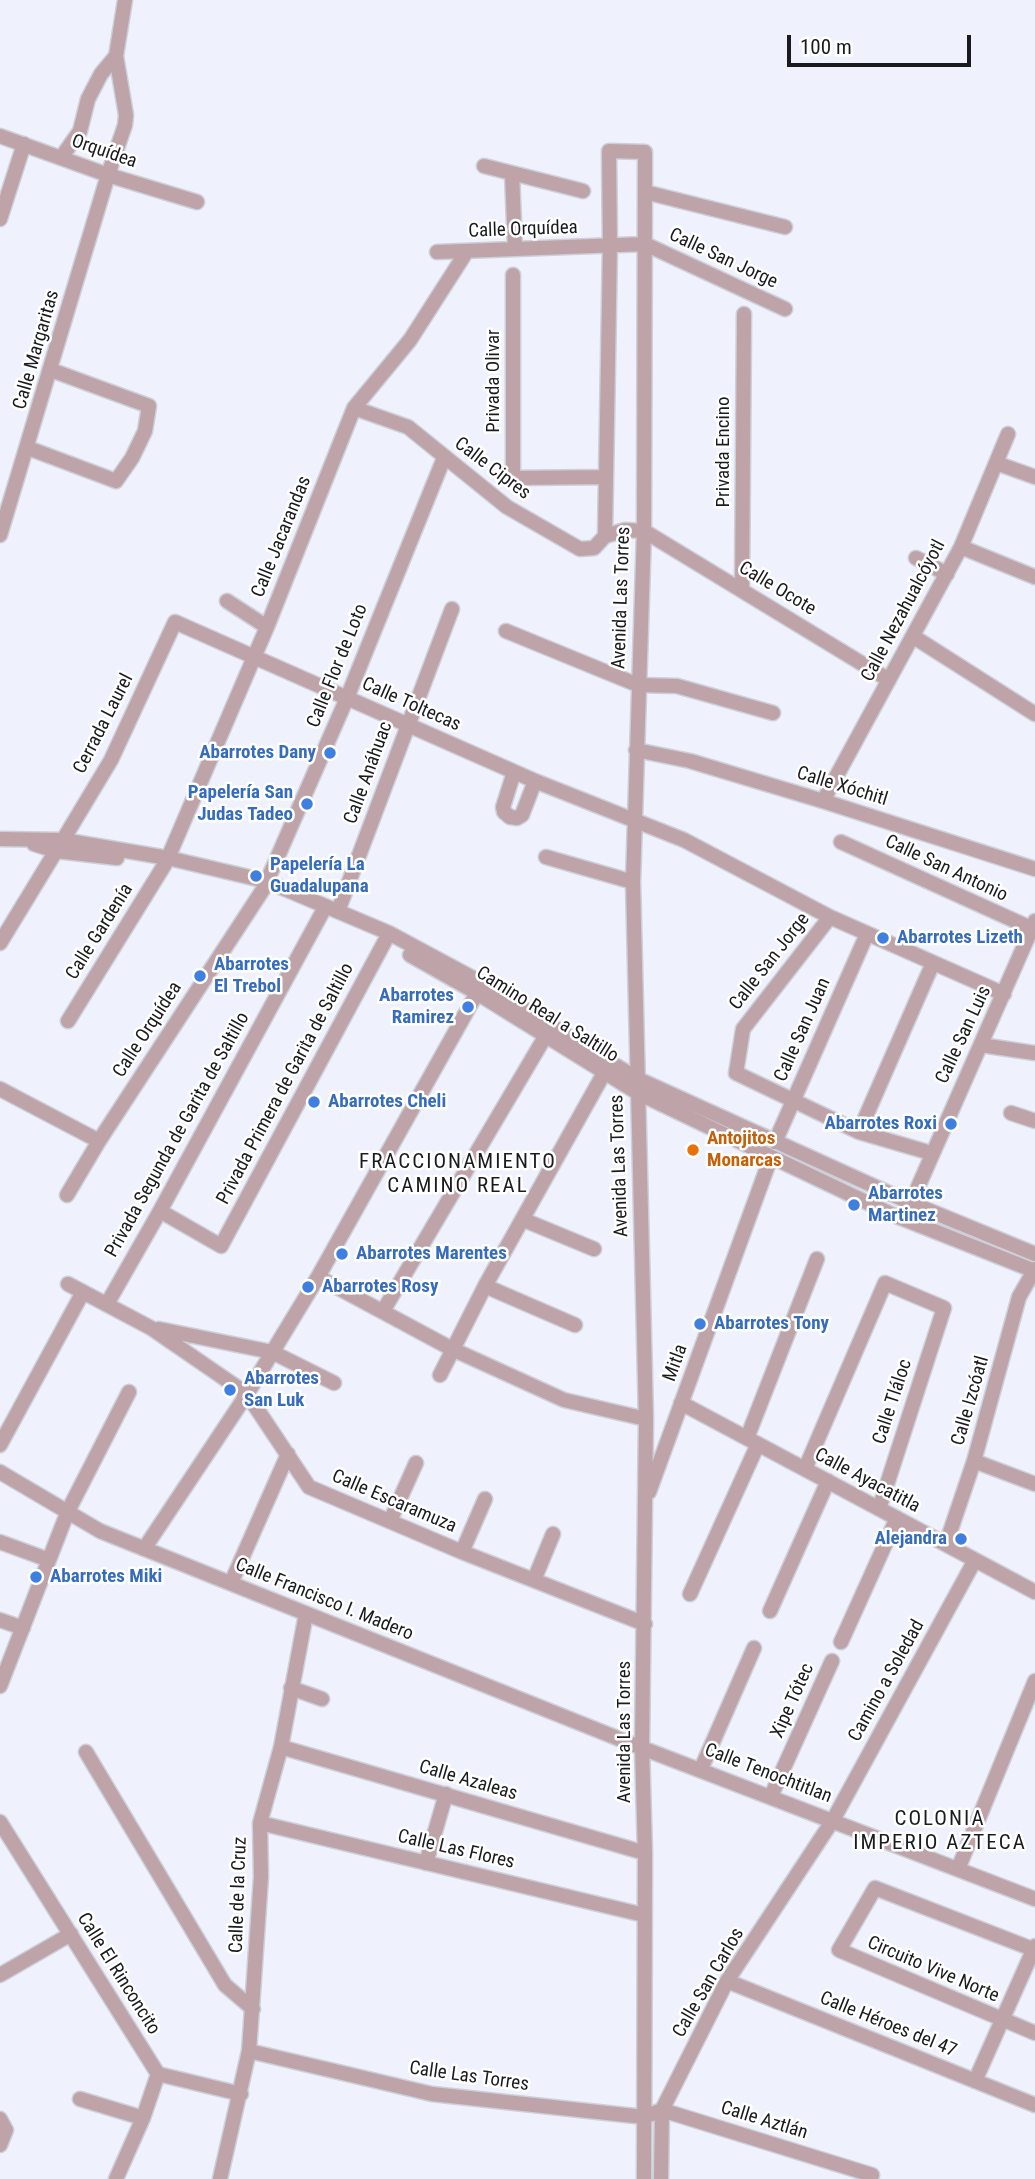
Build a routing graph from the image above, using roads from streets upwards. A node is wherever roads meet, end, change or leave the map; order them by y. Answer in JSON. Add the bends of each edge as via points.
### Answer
{"nodes":[{"id":1,"x":125,"y":0,"type":"edge"},
{"id":2,"x":116,"y":55,"type":"junction"},
{"id":3,"x":0,"y":136,"type":"edge"},
{"id":4,"x":24,"y":144,"type":"junction"},
{"id":5,"x":61,"y":158,"type":"junction"},
{"id":6,"x":484,"y":166,"type":"dead end"},
{"id":7,"x":512,"y":173,"type":"junction"},
{"id":8,"x":108,"y":175,"type":"junction"},
{"id":9,"x":583,"y":191,"type":"dead end"},
{"id":10,"x":645,"y":192,"type":"junction"},
{"id":11,"x":197,"y":202,"type":"dead end"},
{"id":12,"x":0,"y":219,"type":"edge"},
{"id":13,"x":785,"y":227,"type":"dead end"},
{"id":14,"x":645,"y":244,"type":"junction"},
{"id":15,"x":610,"y":245,"type":"junction"},
{"id":16,"x":515,"y":249,"type":"junction"},
{"id":17,"x":467,"y":251,"type":"junction"},
{"id":18,"x":437,"y":252,"type":"dead end"},
{"id":19,"x":513,"y":275,"type":"dead end"},
{"id":20,"x":785,"y":309,"type":"dead end"},
{"id":21,"x":744,"y":314,"type":"dead end"},
{"id":22,"x":51,"y":370,"type":"junction"},
{"id":23,"x":354,"y":408,"type":"junction"},
{"id":24,"x":1007,"y":434,"type":"dead end"},
{"id":25,"x":28,"y":447,"type":"junction"},
{"id":26,"x":443,"y":458,"type":"junction"},
{"id":27,"x":996,"y":463,"type":"junction"},
{"id":28,"x":606,"y":477,"type":"junction"},
{"id":29,"x":1035,"y":477,"type":"edge"},
{"id":30,"x":644,"y":531,"type":"junction"},
{"id":31,"x":0,"y":535,"type":"edge"},
{"id":32,"x":605,"y":536,"type":"junction"},
{"id":33,"x":961,"y":547,"type":"junction"},
{"id":34,"x":916,"y":558,"type":"dead end"},
{"id":35,"x":947,"y":574,"type":"junction"},
{"id":36,"x":1035,"y":577,"type":"edge"},
{"id":37,"x":742,"y":590,"type":"junction"},
{"id":38,"x":227,"y":601,"type":"dead end"},
{"id":39,"x":452,"y":609,"type":"dead end"},
{"id":40,"x":175,"y":622,"type":"joint"},
{"id":41,"x":267,"y":627,"type":"junction"},
{"id":42,"x":506,"y":631,"type":"dead end"},
{"id":43,"x":914,"y":637,"type":"junction"},
{"id":44,"x":254,"y":657,"type":"junction"},
{"id":45,"x":889,"y":680,"type":"junction"},
{"id":46,"x":638,"y":685,"type":"junction"},
{"id":47,"x":347,"y":698,"type":"junction"},
{"id":48,"x":773,"y":713,"type":"dead end"},
{"id":49,"x":1035,"y":714,"type":"edge"},
{"id":50,"x":408,"y":725,"type":"junction"},
{"id":51,"x":636,"y":750,"type":"junction"},
{"id":52,"x":514,"y":772,"type":"junction"},
{"id":53,"x":535,"y":781,"type":"junction"},
{"id":54,"x":823,"y":801,"type":"junction"},
{"id":55,"x":634,"y":819,"type":"junction"},
{"id":56,"x":3,"y":839,"type":"edge"},
{"id":57,"x":841,"y":842,"type":"dead end"},
{"id":58,"x":60,"y":846,"type":"junction"},
{"id":59,"x":546,"y":857,"type":"dead end"},
{"id":60,"x":167,"y":861,"type":"junction"},
{"id":61,"x":1035,"y":869,"type":"edge"},
{"id":62,"x":633,"y":882,"type":"junction"},
{"id":63,"x":265,"y":884,"type":"junction"},
{"id":64,"x":323,"y":911,"type":"junction"},
{"id":65,"x":338,"y":911,"type":"junction"},
{"id":66,"x":830,"y":917,"type":"junction"},
{"id":67,"x":1034,"y":927,"type":"edge"},
{"id":68,"x":867,"y":933,"type":"junction"},
{"id":69,"x":385,"y":941,"type":"junction"},
{"id":70,"x":0,"y":943,"type":"edge"},
{"id":71,"x":933,"y":963,"type":"junction"},
{"id":72,"x":477,"y":993,"type":"junction"},
{"id":73,"x":1004,"y":994,"type":"junction"},
{"id":74,"x":68,"y":1021,"type":"dead end"},
{"id":75,"x":545,"y":1037,"type":"junction"},
{"id":76,"x":981,"y":1045,"type":"junction"},
{"id":77,"x":1035,"y":1053,"type":"edge"},
{"id":78,"x":607,"y":1068,"type":"junction"},
{"id":79,"x":636,"y":1078,"type":"junction"},
{"id":80,"x":0,"y":1089,"type":"edge"},
{"id":81,"x":638,"y":1093,"type":"junction"},
{"id":82,"x":794,"y":1101,"type":"junction"},
{"id":83,"x":1011,"y":1113,"type":"dead end"},
{"id":84,"x":1035,"y":1121,"type":"edge"},
{"id":85,"x":859,"y":1132,"type":"junction"},
{"id":86,"x":99,"y":1141,"type":"junction"},
{"id":87,"x":775,"y":1142,"type":"junction"},
{"id":88,"x":931,"y":1153,"type":"junction"},
{"id":89,"x":771,"y":1157,"type":"junction"},
{"id":90,"x":67,"y":1195,"type":"dead end"},
{"id":91,"x":911,"y":1203,"type":"junction"},
{"id":92,"x":160,"y":1211,"type":"junction"},
{"id":93,"x":524,"y":1220,"type":"junction"},
{"id":94,"x":594,"y":1249,"type":"dead end"},
{"id":95,"x":1035,"y":1254,"type":"edge"},
{"id":96,"x":817,"y":1259,"type":"dead end"},
{"id":97,"x":1035,"y":1270,"type":"edge"},
{"id":98,"x":318,"y":1277,"type":"junction"},
{"id":99,"x":68,"y":1284,"type":"dead end"},
{"id":100,"x":485,"y":1286,"type":"junction"},
{"id":101,"x":83,"y":1292,"type":"junction"},
{"id":102,"x":107,"y":1304,"type":"junction"},
{"id":103,"x":383,"y":1311,"type":"junction"},
{"id":104,"x":575,"y":1325,"type":"dead end"},
{"id":105,"x":151,"y":1328,"type":"junction"},
{"id":106,"x":453,"y":1349,"type":"junction"},
{"id":107,"x":272,"y":1352,"type":"junction"},
{"id":108,"x":440,"y":1375,"type":"dead end"},
{"id":109,"x":334,"y":1383,"type":"dead end"},
{"id":110,"x":129,"y":1392,"type":"dead end"},
{"id":111,"x":247,"y":1394,"type":"junction"},
{"id":112,"x":681,"y":1403,"type":"junction"},
{"id":113,"x":646,"y":1419,"type":"junction"},
{"id":114,"x":752,"y":1441,"type":"junction"},
{"id":115,"x":0,"y":1445,"type":"edge"},
{"id":116,"x":288,"y":1454,"type":"junction"},
{"id":117,"x":974,"y":1461,"type":"junction"},
{"id":118,"x":416,"y":1463,"type":"dead end"},
{"id":119,"x":805,"y":1469,"type":"junction"},
{"id":120,"x":0,"y":1472,"type":"edge"},
{"id":121,"x":828,"y":1481,"type":"junction"},
{"id":122,"x":1035,"y":1484,"type":"edge"},
{"id":123,"x":485,"y":1499,"type":"dead end"},
{"id":124,"x":646,"y":1502,"type":"junction"},
{"id":125,"x":879,"y":1509,"type":"junction"},
{"id":126,"x":68,"y":1511,"type":"junction"},
{"id":127,"x":897,"y":1518,"type":"junction"},
{"id":128,"x":390,"y":1521,"type":"junction"},
{"id":129,"x":553,"y":1534,"type":"dead end"},
{"id":130,"x":0,"y":1542,"type":"edge"},
{"id":131,"x":946,"y":1544,"type":"junction"},
{"id":132,"x":144,"y":1549,"type":"junction"},
{"id":133,"x":461,"y":1552,"type":"junction"},
{"id":134,"x":49,"y":1560,"type":"junction"},
{"id":135,"x":975,"y":1560,"type":"junction"},
{"id":136,"x":534,"y":1580,"type":"junction"},
{"id":137,"x":231,"y":1583,"type":"junction"},
{"id":138,"x":1035,"y":1592,"type":"edge"},
{"id":139,"x":690,"y":1594,"type":"dead end"},
{"id":140,"x":770,"y":1611,"type":"dead end"},
{"id":141,"x":306,"y":1614,"type":"junction"},
{"id":142,"x":0,"y":1620,"type":"edge"},
{"id":143,"x":645,"y":1624,"type":"junction"},
{"id":144,"x":23,"y":1628,"type":"junction"},
{"id":145,"x":841,"y":1642,"type":"dead end"},
{"id":146,"x":754,"y":1648,"type":"dead end"},
{"id":147,"x":832,"y":1661,"type":"dead end"},
{"id":148,"x":1035,"y":1681,"type":"edge"},
{"id":149,"x":0,"y":1686,"type":"edge"},
{"id":150,"x":291,"y":1688,"type":"junction"},
{"id":151,"x":322,"y":1699,"type":"dead end"},
{"id":152,"x":281,"y":1747,"type":"junction"},
{"id":153,"x":642,"y":1748,"type":"junction"},
{"id":154,"x":86,"y":1752,"type":"dead end"},
{"id":155,"x":701,"y":1769,"type":"junction"},
{"id":156,"x":446,"y":1794,"type":"junction"},
{"id":157,"x":771,"y":1796,"type":"junction"},
{"id":158,"x":833,"y":1821,"type":"junction"},
{"id":159,"x":0,"y":1822,"type":"edge"},
{"id":160,"x":260,"y":1823,"type":"junction"},
{"id":161,"x":645,"y":1853,"type":"junction"},
{"id":162,"x":426,"y":1863,"type":"junction"},
{"id":163,"x":958,"y":1869,"type":"junction"},
{"id":164,"x":1035,"y":1899,"type":"edge"},
{"id":165,"x":645,"y":1915,"type":"junction"},
{"id":166,"x":71,"y":1934,"type":"junction"},
{"id":167,"x":1034,"y":1948,"type":"edge"},
{"id":168,"x":0,"y":1975,"type":"edge"},
{"id":169,"x":727,"y":1981,"type":"junction"},
{"id":170,"x":253,"y":2009,"type":"junction"},
{"id":171,"x":1002,"y":2020,"type":"junction"},
{"id":172,"x":1035,"y":2033,"type":"edge"},
{"id":173,"x":249,"y":2051,"type":"junction"},
{"id":174,"x":158,"y":2074,"type":"junction"},
{"id":175,"x":975,"y":2081,"type":"junction"},
{"id":176,"x":241,"y":2094,"type":"junction"},
{"id":177,"x":80,"y":2099,"type":"dead end"},
{"id":178,"x":1035,"y":2105,"type":"edge"},
{"id":179,"x":662,"y":2110,"type":"junction"},
{"id":180,"x":644,"y":2117,"type":"junction"},
{"id":181,"x":143,"y":2118,"type":"junction"},
{"id":182,"x":0,"y":2119,"type":"edge"},
{"id":183,"x":0,"y":2145,"type":"edge"},
{"id":184,"x":872,"y":2175,"type":"dead end"},
{"id":185,"x":116,"y":2179,"type":"edge"},
{"id":186,"x":220,"y":2179,"type":"edge"},
{"id":187,"x":644,"y":2179,"type":"edge"},
{"id":188,"x":661,"y":2179,"type":"edge"}],
"edges":[{"from":1,"to":2,"type":"street"},
{"from":2,"to":5,"type":"street","via":[[101,74],[88,99],[80,131]]},
{"from":2,"to":8,"type":"street","name":"Calle Margaritas","via":[[126,115]]},
{"from":3,"to":4,"type":"street","name":"Orquídea"},
{"from":4,"to":5,"type":"street","name":"Orquídea"},
{"from":4,"to":12,"type":"street"},
{"from":5,"to":8,"type":"street","name":"Orquídea"},
{"from":6,"to":7,"type":"street"},
{"from":7,"to":9,"type":"street"},
{"from":7,"to":16,"type":"street"},
{"from":8,"to":11,"type":"street","name":"Orquídea"},
{"from":8,"to":22,"type":"street","name":"Calle Margaritas"},
{"from":10,"to":13,"type":"street"},
{"from":10,"to":14,"type":"street","name":"Avenida Las Torres"},
{"from":10,"to":15,"type":"street","name":"Avenida Las Torres","via":[[645,152],[609,151]]},
{"from":14,"to":15,"type":"street","name":"Calle Orquídea"},
{"from":14,"to":20,"type":"street","name":"Calle San Jorge"},
{"from":14,"to":30,"type":"street","name":"Avenida Las Torres"},
{"from":15,"to":16,"type":"street","name":"Calle Orquídea"},
{"from":15,"to":28,"type":"street","name":"Avenida Las Torres"},
{"from":16,"to":17,"type":"street","name":"Calle Orquídea"},
{"from":17,"to":18,"type":"street","name":"Calle Orquídea"},
{"from":17,"to":23,"type":"street","name":"Calle Jacarandas","via":[[410,340]]},
{"from":19,"to":28,"type":"street","name":"Privada Olivar","via":[[513,478]]},
{"from":21,"to":37,"type":"street","name":"Privada Encino"},
{"from":22,"to":25,"type":"street","name":"Calle Margaritas"},
{"from":22,"to":25,"type":"street","via":[[149,406],[145,431],[116,481]]},
{"from":23,"to":26,"type":"street","name":"Calle Cipres","via":[[408,427]]},
{"from":23,"to":41,"type":"street","name":"Calle Jacarandas"},
{"from":24,"to":27,"type":"street","name":"Calle Nezahualcóyotl"},
{"from":25,"to":31,"type":"street","name":"Calle Margaritas"},
{"from":26,"to":32,"type":"street","name":"Calle Cipres","via":[[507,507],[580,549],[594,548]]},
{"from":26,"to":47,"type":"street","name":"Calle Flor de Loto"},
{"from":27,"to":29,"type":"street"},
{"from":27,"to":33,"type":"street","name":"Calle Nezahualcóyotl"},
{"from":28,"to":32,"type":"street","name":"Avenida Las Torres"},
{"from":30,"to":32,"type":"street","name":"Calle Cipres"},
{"from":30,"to":37,"type":"street","name":"Calle Ocote"},
{"from":30,"to":46,"type":"street","name":"Avenida Las Torres"},
{"from":33,"to":35,"type":"street","name":"Calle Nezahualcóyotl"},
{"from":33,"to":36,"type":"street"},
{"from":34,"to":35,"type":"street"},
{"from":35,"to":43,"type":"street","name":"Calle Nezahualcóyotl"},
{"from":37,"to":45,"type":"street","name":"Calle Ocote"},
{"from":38,"to":41,"type":"street"},
{"from":39,"to":50,"type":"street","name":"Calle Anáhuac"},
{"from":40,"to":44,"type":"street","name":"Calle Toltecas"},
{"from":40,"to":58,"type":"street","name":"Cerrada Laurel","via":[[111,761]]},
{"from":41,"to":44,"type":"street","name":"Calle Jacarandas"},
{"from":42,"to":46,"type":"street"},
{"from":43,"to":45,"type":"street","name":"Calle Nezahualcóyotl"},
{"from":43,"to":49,"type":"street"},
{"from":44,"to":47,"type":"street","name":"Calle Toltecas"},
{"from":44,"to":60,"type":"street","name":"Calle Jacarandas"},
{"from":45,"to":54,"type":"street","name":"Calle Nezahualcóyotl"},
{"from":46,"to":48,"type":"street","via":[[677,686]]},
{"from":46,"to":51,"type":"street","name":"Avenida Las Torres"},
{"from":47,"to":50,"type":"street","name":"Calle Toltecas"},
{"from":47,"to":63,"type":"street","name":"Calle Flor de Loto"},
{"from":50,"to":52,"type":"street","name":"Calle Toltecas"},
{"from":50,"to":65,"type":"street","name":"Calle Anáhuac"},
{"from":51,"to":54,"type":"street","name":"Calle Xóchitl","via":[[690,761]]},
{"from":51,"to":55,"type":"street","name":"Avenida Las Torres"},
{"from":52,"to":53,"type":"street","name":"Calle Toltecas"},
{"from":52,"to":53,"type":"street","via":[[503,807],[510,817],[522,815]]},
{"from":53,"to":55,"type":"street","name":"Calle Toltecas"},
{"from":54,"to":61,"type":"street","name":"Calle Xóchitl"},
{"from":55,"to":62,"type":"street","name":"Avenida Las Torres"},
{"from":55,"to":66,"type":"street","name":"Calle Toltecas","via":[[684,840]]},
{"from":56,"to":58,"type":"street","name":"Camino Real a Saltillo"},
{"from":57,"to":67,"type":"street","name":"Calle San Antonio"},
{"from":58,"to":60,"type":"street","name":"Camino Real a Saltillo"},
{"from":58,"to":70,"type":"street","name":"Cerrada Laurel"},
{"from":59,"to":62,"type":"street"},
{"from":60,"to":63,"type":"street","name":"Camino Real a Saltillo"},
{"from":60,"to":74,"type":"street","name":"Calle Gardenía"},
{"from":62,"to":79,"type":"street","name":"Avenida Las Torres"},
{"from":63,"to":64,"type":"street","name":"Camino Real a Saltillo"},
{"from":63,"to":65,"type":"street","name":"Camino Real a Saltillo"},
{"from":63,"to":86,"type":"street","name":"Calle Orquídea"},
{"from":64,"to":69,"type":"street","name":"Camino Real a Saltillo"},
{"from":64,"to":92,"type":"street","name":"Privada Segunda de Garita de Saltillo"},
{"from":65,"to":78,"type":"street","name":"Camino Real a Saltillo","via":[[482,983]]},
{"from":66,"to":68,"type":"street","name":"Calle Toltecas"},
{"from":66,"to":82,"type":"street","name":"Calle San Jorge","via":[[743,1029],[736,1073]]},
{"from":67,"to":73,"type":"street","name":"Calle San Luis"},
{"from":68,"to":71,"type":"street","name":"Calle Toltecas"},
{"from":68,"to":82,"type":"street","name":"Calle San Juan"},
{"from":69,"to":72,"type":"street","name":"Camino Real a Saltillo"},
{"from":69,"to":92,"type":"street","name":"Privada Primera de Garita de Saltillo","via":[[221,1246]]},
{"from":71,"to":73,"type":"street","name":"Calle Toltecas"},
{"from":71,"to":85,"type":"street"},
{"from":72,"to":75,"type":"street","name":"Camino Real a Saltillo"},
{"from":72,"to":98,"type":"street"},
{"from":73,"to":76,"type":"street","name":"Calle San Luis"},
{"from":75,"to":78,"type":"street","name":"Camino Real a Saltillo"},
{"from":75,"to":103,"type":"street"},
{"from":76,"to":77,"type":"street"},
{"from":76,"to":88,"type":"street","name":"Calle San Luis"},
{"from":78,"to":79,"type":"street","name":"Camino Real a Saltillo"},
{"from":78,"to":81,"type":"street","name":"Camino Real a Saltillo"},
{"from":78,"to":93,"type":"street"},
{"from":79,"to":81,"type":"street","name":"Avenida Las Torres"},
{"from":79,"to":87,"type":"street","name":"Camino Real a Saltillo"},
{"from":80,"to":86,"type":"street"},
{"from":81,"to":89,"type":"street","name":"Camino Real a Saltillo"},
{"from":81,"to":113,"type":"street","name":"Avenida Las Torres"},
{"from":82,"to":85,"type":"street"},
{"from":82,"to":87,"type":"street","name":"Calle San Juan"},
{"from":83,"to":84,"type":"street"},
{"from":85,"to":88,"type":"street"},
{"from":86,"to":90,"type":"street","name":"Calle Orquídea"},
{"from":87,"to":91,"type":"street","name":"Camino Real a Saltillo"},
{"from":88,"to":91,"type":"street","name":"Calle San Luis"},
{"from":89,"to":97,"type":"street","name":"Camino Real a Saltillo","via":[[891,1214]]},
{"from":89,"to":112,"type":"street","name":"Mitla"},
{"from":91,"to":95,"type":"street","name":"Camino Real a Saltillo"},
{"from":92,"to":102,"type":"street","name":"Privada Segunda de Garita de Saltillo"},
{"from":93,"to":94,"type":"street"},
{"from":93,"to":100,"type":"street"},
{"from":96,"to":114,"type":"street"},
{"from":97,"to":117,"type":"street","name":"Calle Izcóatl","via":[[1019,1297]]},
{"from":98,"to":103,"type":"street"},
{"from":98,"to":107,"type":"street"},
{"from":99,"to":101,"type":"street","name":"Calle Escaramuza"},
{"from":100,"to":104,"type":"street"},
{"from":100,"to":106,"type":"street"},
{"from":101,"to":102,"type":"street","name":"Calle Escaramuza"},
{"from":101,"to":115,"type":"street"},
{"from":102,"to":105,"type":"street","name":"Calle Escaramuza"},
{"from":103,"to":106,"type":"street"},
{"from":105,"to":107,"type":"street"},
{"from":105,"to":111,"type":"street","name":"Calle Escaramuza"},
{"from":106,"to":108,"type":"street"},
{"from":106,"to":113,"type":"street","via":[[564,1400]]},
{"from":107,"to":109,"type":"street"},
{"from":107,"to":111,"type":"street"},
{"from":110,"to":126,"type":"street"},
{"from":111,"to":116,"type":"street","name":"Calle Escaramuza"},
{"from":111,"to":132,"type":"street"},
{"from":112,"to":114,"type":"street","name":"Calle Ayacatitla"},
{"from":112,"to":124,"type":"street","name":"Mitla"},
{"from":113,"to":124,"type":"street","name":"Avenida Las Torres"},
{"from":114,"to":119,"type":"street","name":"Calle Ayacatitla"},
{"from":114,"to":139,"type":"street"},
{"from":116,"to":128,"type":"street","name":"Calle Escaramuza","via":[[309,1487]]},
{"from":116,"to":137,"type":"street"},
{"from":117,"to":122,"type":"street"},
{"from":117,"to":131,"type":"street","name":"Calle Izcóatl"},
{"from":118,"to":128,"type":"street"},
{"from":119,"to":121,"type":"street","name":"Calle Ayacatitla"},
{"from":119,"to":125,"type":"street","name":"Calle Tláloc","via":[[885,1283],[944,1308]]},
{"from":120,"to":126,"type":"street","name":"Calle Francisco I. Madero"},
{"from":121,"to":125,"type":"street","name":"Calle Ayacatitla"},
{"from":121,"to":140,"type":"street"},
{"from":123,"to":133,"type":"street"},
{"from":124,"to":143,"type":"street","name":"Avenida Las Torres"},
{"from":125,"to":127,"type":"street","name":"Calle Ayacatitla"},
{"from":126,"to":132,"type":"street","name":"Calle Francisco I. Madero","via":[[100,1531]]},
{"from":126,"to":134,"type":"street"},
{"from":127,"to":131,"type":"street","name":"Calle Ayacatitla"},
{"from":127,"to":145,"type":"street"},
{"from":128,"to":133,"type":"street","name":"Calle Escaramuza"},
{"from":129,"to":136,"type":"street"},
{"from":130,"to":134,"type":"street"},
{"from":131,"to":135,"type":"street","name":"Calle Ayacatitla"},
{"from":132,"to":137,"type":"street","name":"Calle Francisco I. Madero"},
{"from":133,"to":136,"type":"street","name":"Calle Escaramuza"},
{"from":134,"to":144,"type":"street"},
{"from":135,"to":138,"type":"street","name":"Calle Ayacatitla"},
{"from":135,"to":158,"type":"street","name":"Camino a Soledad"},
{"from":136,"to":143,"type":"street","name":"Calle Escaramuza"},
{"from":137,"to":141,"type":"street","name":"Calle Francisco I. Madero"},
{"from":141,"to":150,"type":"street","name":"Calle de la Cruz"},
{"from":141,"to":153,"type":"street","name":"Calle Francisco I. Madero"},
{"from":142,"to":144,"type":"street"},
{"from":143,"to":153,"type":"street","name":"Avenida Las Torres"},
{"from":144,"to":149,"type":"street"},
{"from":146,"to":155,"type":"street"},
{"from":147,"to":157,"type":"street","name":"Xipe Tótec"},
{"from":148,"to":163,"type":"street"},
{"from":150,"to":151,"type":"street"},
{"from":150,"to":152,"type":"street","name":"Calle de la Cruz"},
{"from":152,"to":156,"type":"street","name":"Calle Azaleas"},
{"from":152,"to":160,"type":"street","name":"Calle de la Cruz"},
{"from":153,"to":155,"type":"street","name":"Calle Tenochtitlan"},
{"from":153,"to":161,"type":"street","name":"Avenida Las Torres"},
{"from":154,"to":170,"type":"street","via":[[226,1985]]},
{"from":155,"to":157,"type":"street","name":"Calle Tenochtitlan"},
{"from":156,"to":161,"type":"street","name":"Calle Azaleas"},
{"from":156,"to":162,"type":"street"},
{"from":157,"to":158,"type":"street","name":"Calle Tenochtitlan"},
{"from":158,"to":163,"type":"street","name":"Calle Tenochtitlan"},
{"from":158,"to":169,"type":"street","name":"Calle San Carlos"},
{"from":159,"to":166,"type":"street","name":"Calle El Rinconcito"},
{"from":160,"to":162,"type":"street","name":"Calle Las Flores"},
{"from":160,"to":170,"type":"street","name":"Calle de la Cruz"},
{"from":161,"to":165,"type":"street","name":"Avenida Las Torres"},
{"from":162,"to":165,"type":"street","name":"Calle Las Flores"},
{"from":163,"to":164,"type":"street","name":"Calle Tenochtitlan"},
{"from":165,"to":180,"type":"street","name":"Avenida Las Torres"},
{"from":166,"to":168,"type":"street"},
{"from":166,"to":174,"type":"street","name":"Calle El Rinconcito"},
{"from":167,"to":171,"type":"street"},
{"from":167,"to":171,"type":"street","name":"Circuito Vive Norte","via":[[875,1888],[839,1950]]},
{"from":169,"to":175,"type":"street","name":"Calle Héroes del 47"},
{"from":169,"to":179,"type":"street","name":"Calle San Carlos"},
{"from":170,"to":173,"type":"street","name":"Calle de la Cruz"},
{"from":171,"to":172,"type":"street"},
{"from":171,"to":175,"type":"street"},
{"from":173,"to":176,"type":"street","name":"Calle de la Cruz"},
{"from":173,"to":180,"type":"street","name":"Calle Las Torres","via":[[432,2094]]},
{"from":174,"to":176,"type":"street"},
{"from":174,"to":181,"type":"street"},
{"from":175,"to":178,"type":"street","name":"Calle Héroes del 47"},
{"from":176,"to":186,"type":"street","name":"Calle de la Cruz"},
{"from":177,"to":181,"type":"street"},
{"from":179,"to":180,"type":"street"},
{"from":179,"to":184,"type":"street","name":"Calle Aztlán"},
{"from":179,"to":188,"type":"street","name":"Calle San Carlos"},
{"from":180,"to":187,"type":"street","name":"Avenida Las Torres"},
{"from":181,"to":185,"type":"street"},
{"from":182,"to":183,"type":"street","via":[[6,2130]]}]}
